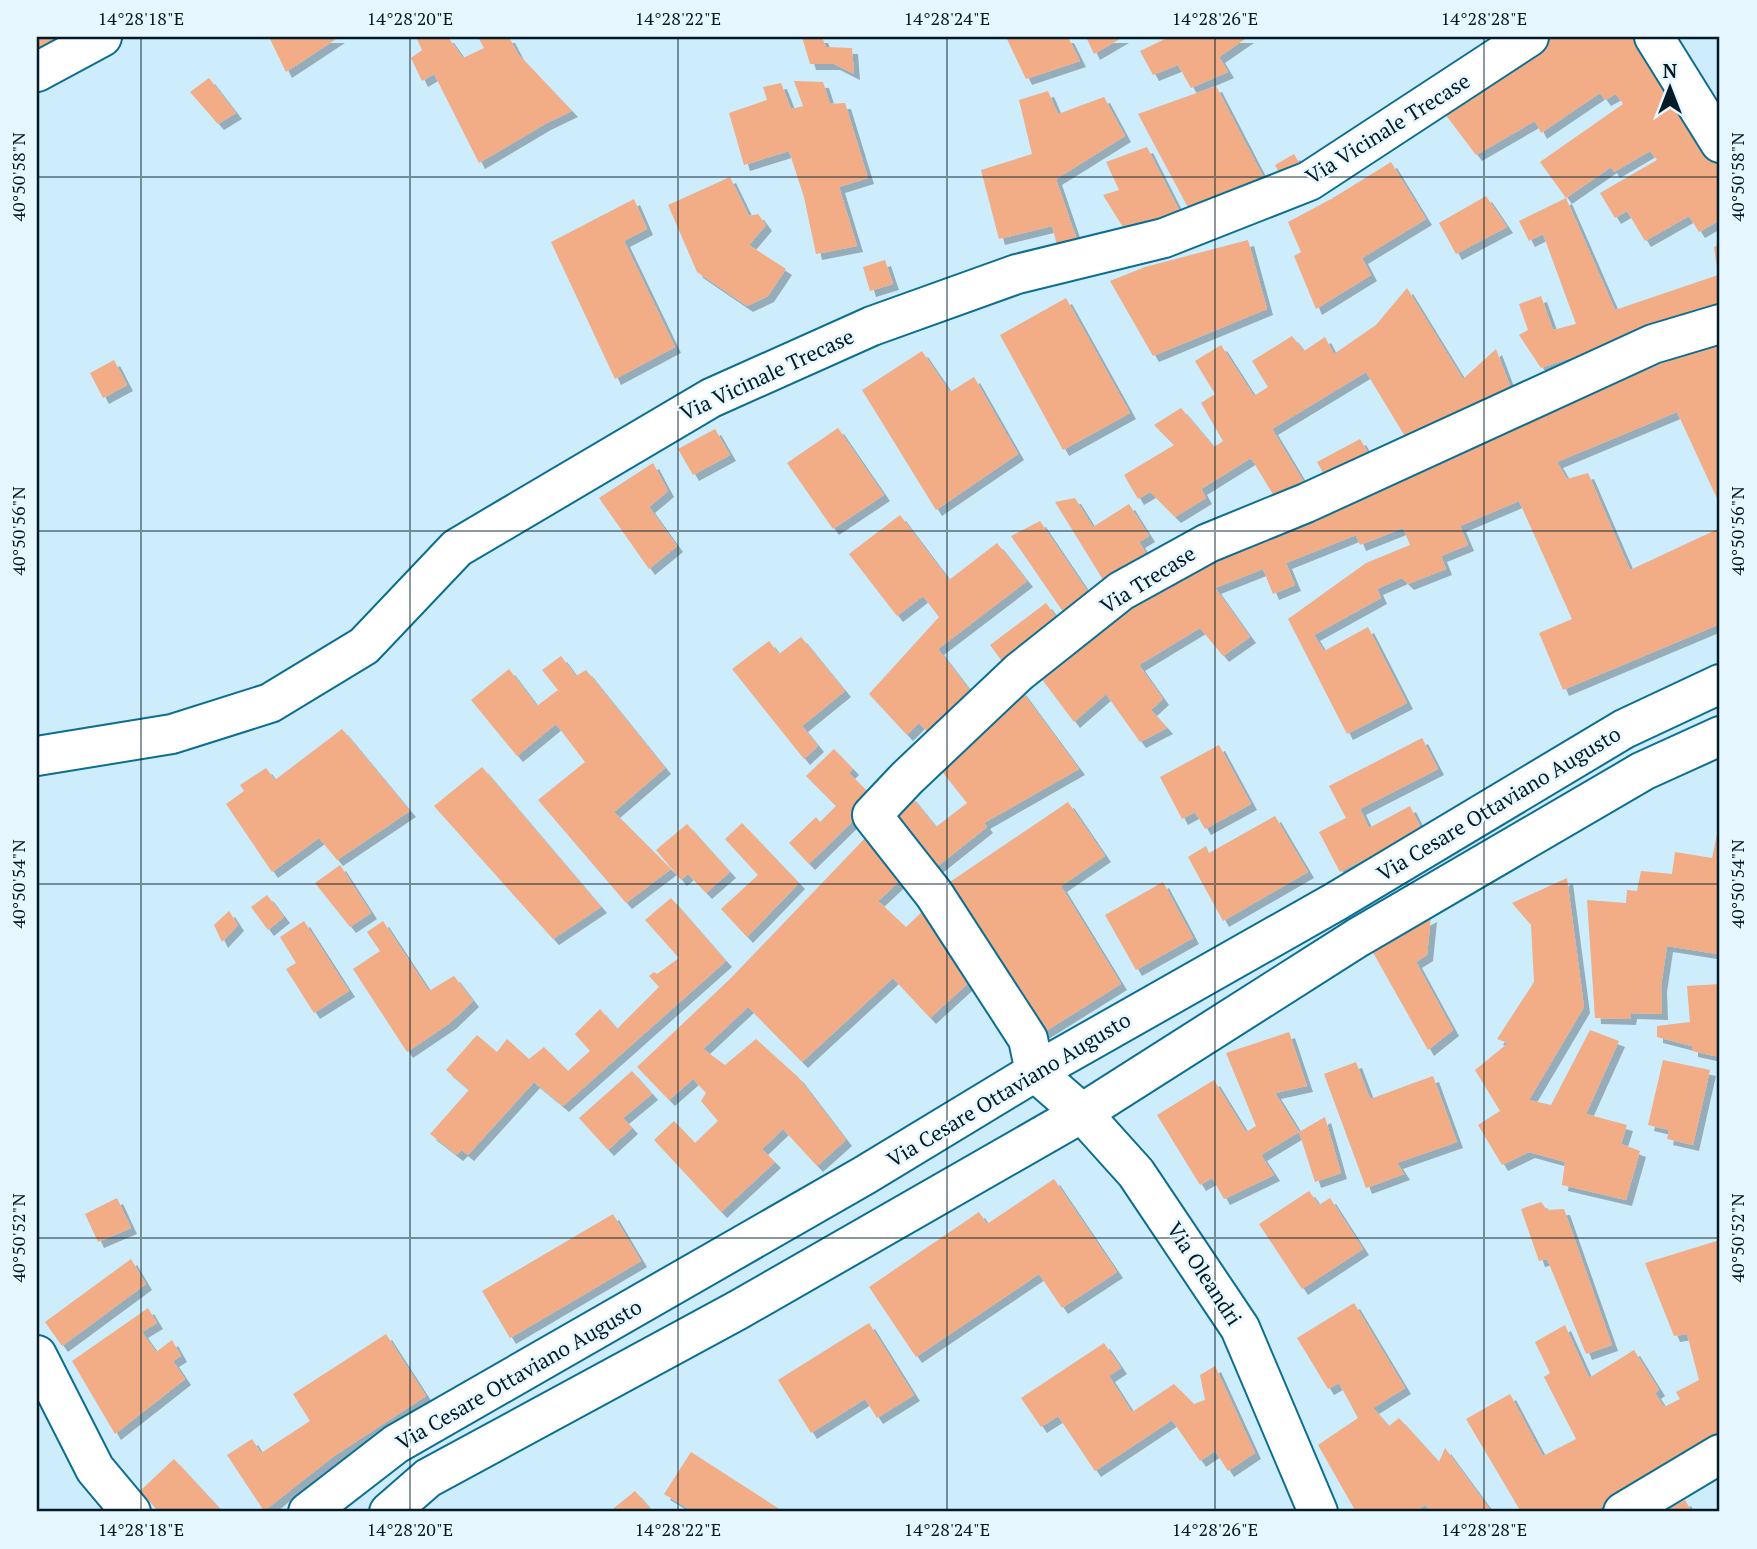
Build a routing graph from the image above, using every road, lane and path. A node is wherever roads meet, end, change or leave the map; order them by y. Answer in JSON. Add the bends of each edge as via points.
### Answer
{"nodes":[{"id":1,"x":102,"y":37,"type":"edge"},
{"id":2,"x":1529,"y":37,"type":"edge"},
{"id":3,"x":1654,"y":37,"type":"edge"},
{"id":4,"x":37,"y":72,"type":"edge"},
{"id":5,"x":1720,"y":143,"type":"edge"},
{"id":6,"x":1720,"y":324,"type":"edge"},
{"id":7,"x":1720,"y":684,"type":"edge"},
{"id":8,"x":1720,"y":736,"type":"edge"},
{"id":9,"x":37,"y":756,"type":"edge"},
{"id":10,"x":1035,"y":1072,"type":"junction"},
{"id":11,"x":1082,"y":1113,"type":"junction"},
{"id":12,"x":37,"y":1355,"type":"edge"},
{"id":13,"x":1720,"y":1454,"type":"edge"},
{"id":14,"x":131,"y":1512,"type":"edge"},
{"id":15,"x":308,"y":1512,"type":"edge"},
{"id":16,"x":389,"y":1512,"type":"edge"},
{"id":17,"x":1318,"y":1512,"type":"edge"},
{"id":18,"x":1623,"y":1512,"type":"edge"}],
"edges":[{"from":1,"to":4,"type":"street"},
{"from":2,"to":9,"type":"street","name":"Via Vicinale Trecase","via":[[1308,181],[1164,238],[1017,274],[872,326],[711,398],[457,548],[364,646],[270,702],[172,734]]},
{"from":3,"to":5,"type":"street"},
{"from":6,"to":10,"type":"street","name":"Via Trecase","via":[[1653,344],[1208,543],[1121,591],[1020,672],[872,815],[934,894],[1028,1039]]},
{"from":7,"to":10,"type":"street","name":"Via Cesare Ottaviano Augusto","via":[[1624,729],[1335,902]]},
{"from":8,"to":11,"type":"street","name":"Via Cesare Ottaviano Augusto","via":[[1643,771],[1357,938]]},
{"from":10,"to":11,"type":"street","name":"Via Oleandri"},
{"from":10,"to":15,"type":"street","name":"Via Cesare Ottaviano Augusto","via":[[396,1444]]},
{"from":11,"to":16,"type":"street","name":"Via Cesare Ottaviano Augusto","via":[[738,1310],[428,1478]]},
{"from":11,"to":17,"type":"street","name":"Via Oleandri","via":[[1136,1173],[1240,1328]]},
{"from":12,"to":14,"type":"street","via":[[95,1469]]},
{"from":13,"to":18,"type":"street"}]}
